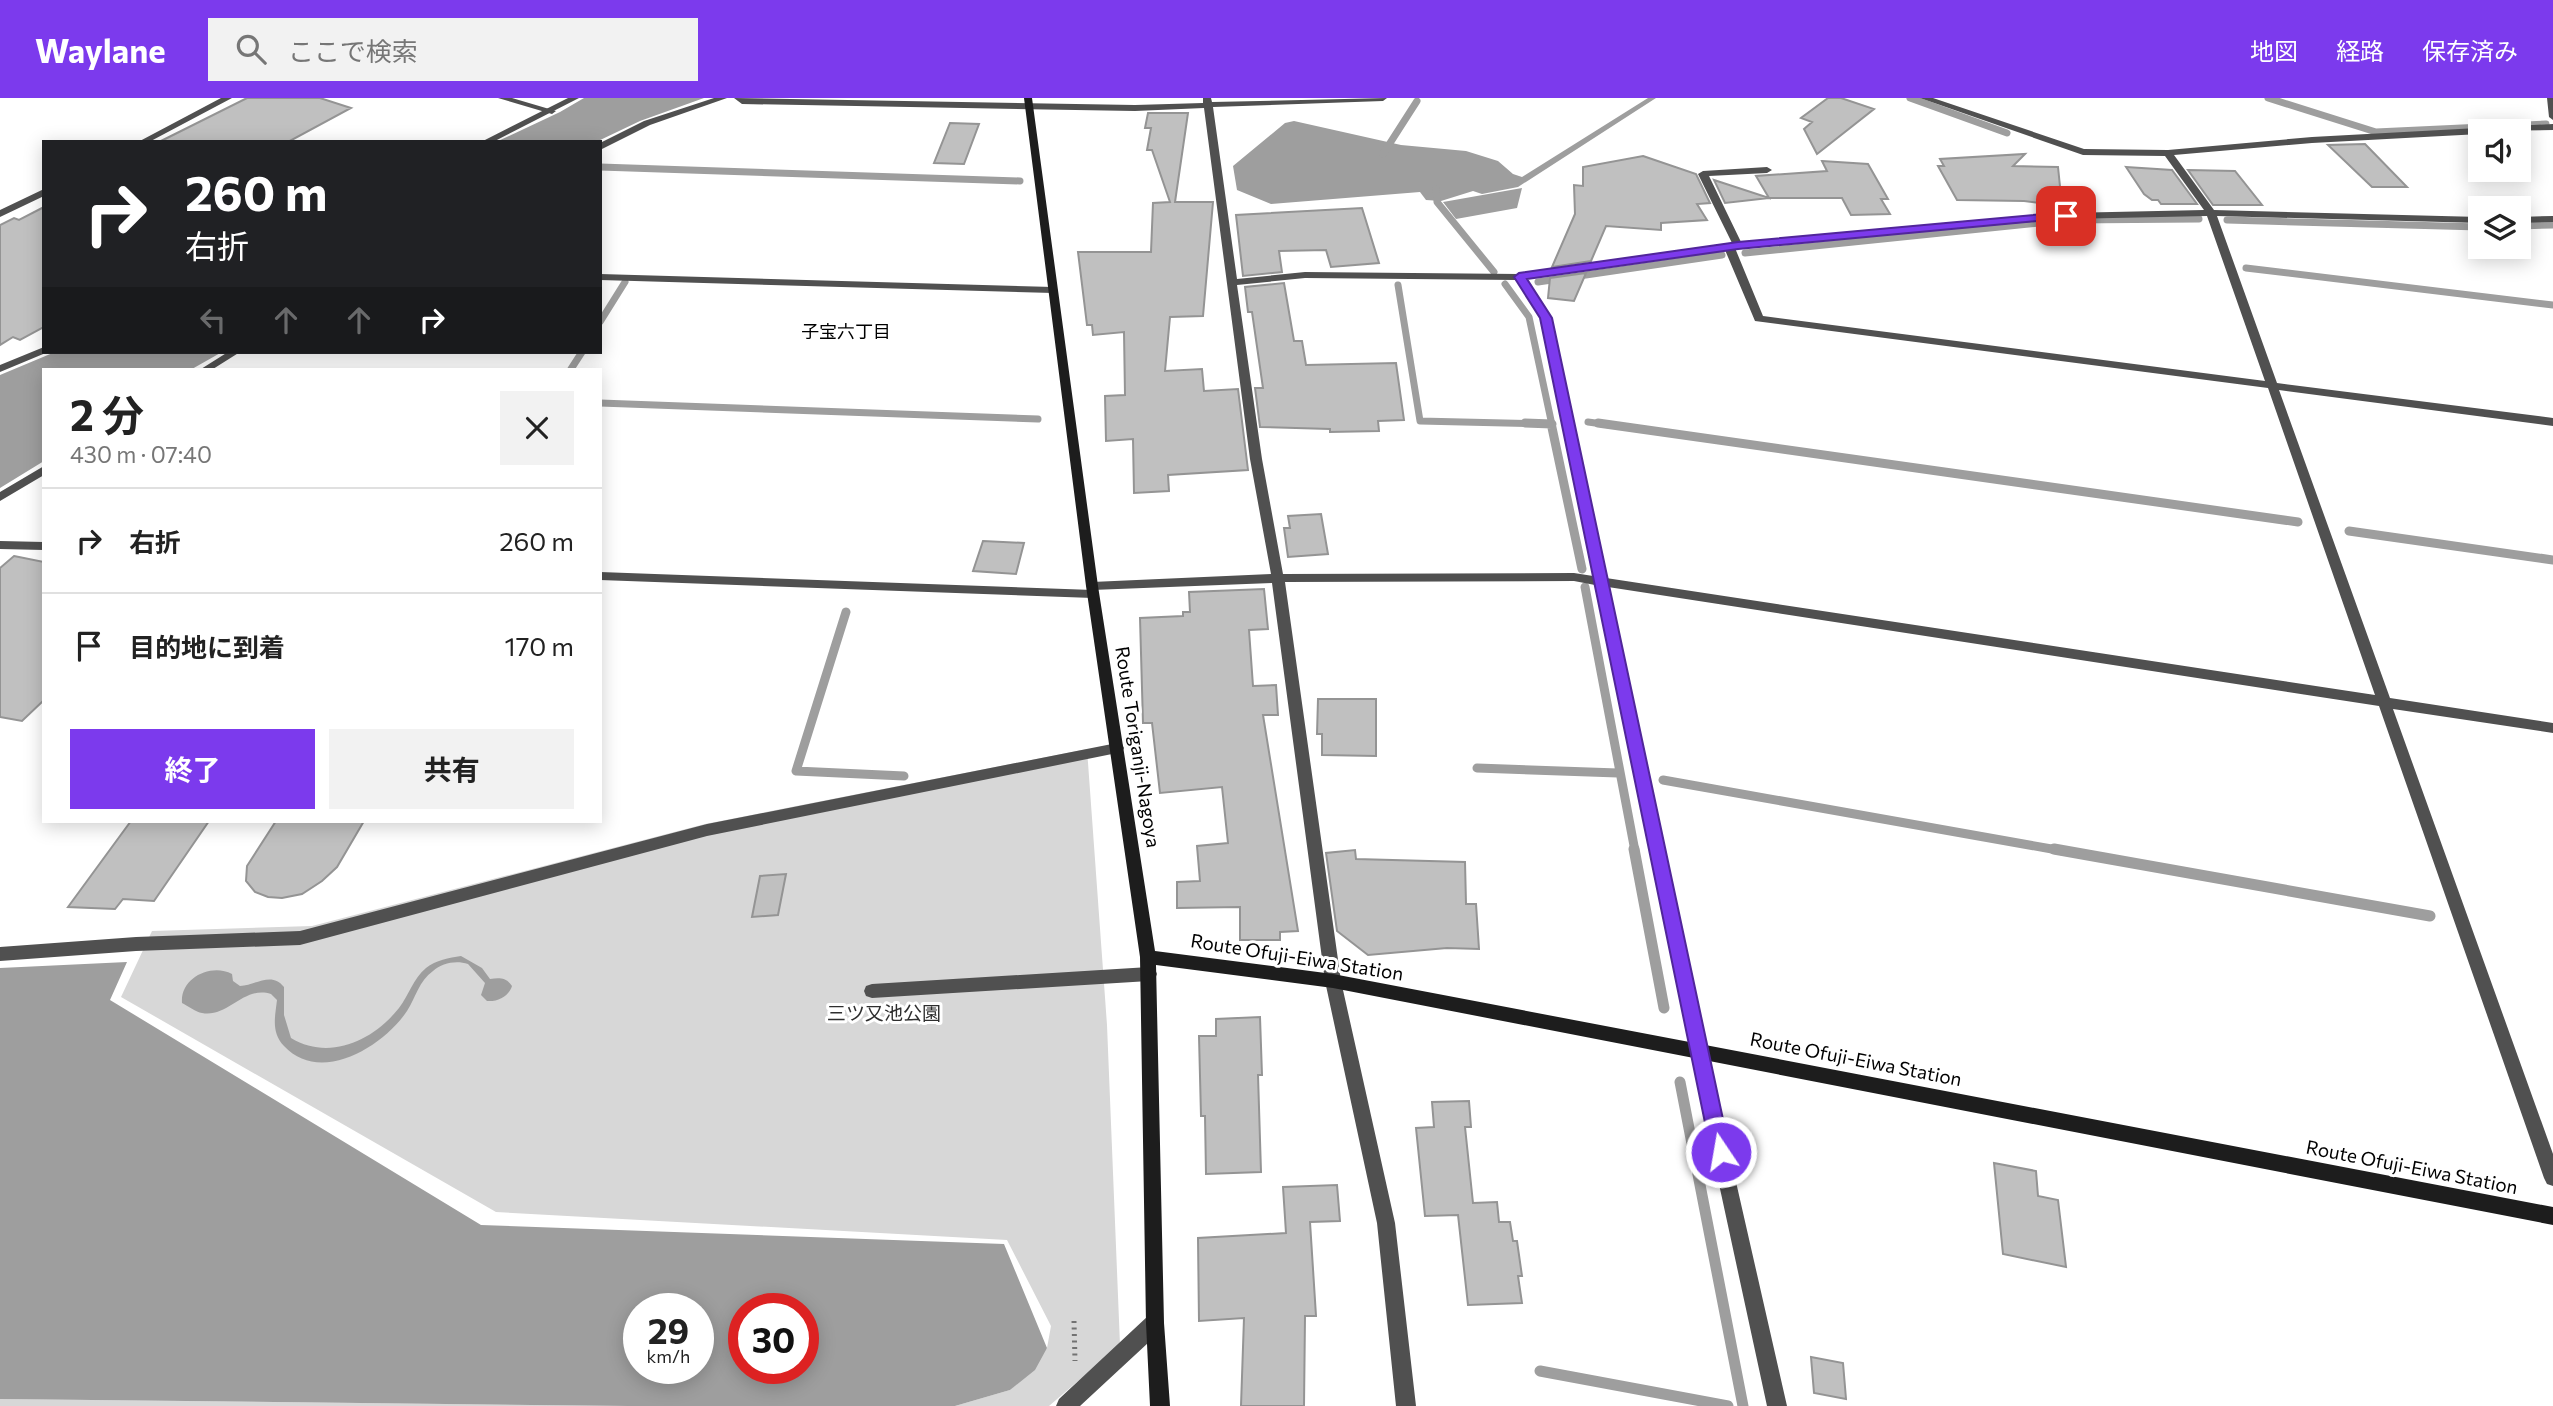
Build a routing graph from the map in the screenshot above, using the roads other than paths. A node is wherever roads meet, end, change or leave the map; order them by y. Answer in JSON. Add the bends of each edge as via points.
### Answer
{"nodes":[{"id":1,"x":228,"y":98,"type":"edge"},
{"id":2,"x":502,"y":98,"type":"edge"},
{"id":3,"x":575,"y":98,"type":"edge"},
{"id":4,"x":723,"y":98,"type":"edge"},
{"id":5,"x":738,"y":98,"type":"edge"},
{"id":6,"x":1382,"y":98,"type":"edge"},
{"id":7,"x":1924,"y":98,"type":"edge"},
{"id":8,"x":2551,"y":98,"type":"edge"},
{"id":9,"x":1208,"y":101,"type":"edge"},
{"id":10,"x":1029,"y":102,"type":"edge"},
{"id":11,"x":552,"y":111,"type":"junction"},
{"id":12,"x":2553,"y":117,"type":"edge"},
{"id":13,"x":2553,"y":127,"type":"edge"},
{"id":14,"x":146,"y":140,"type":"edge"},
{"id":15,"x":489,"y":140,"type":"edge"},
{"id":16,"x":602,"y":146,"type":"edge"},
{"id":17,"x":2168,"y":153,"type":"junction"},
{"id":18,"x":1767,"y":170,"type":"dead end"},
{"id":19,"x":42,"y":193,"type":"edge"},
{"id":20,"x":3,"y":211,"type":"edge"},
{"id":21,"x":2211,"y":213,"type":"junction"},
{"id":22,"x":2553,"y":219,"type":"edge"},
{"id":23,"x":2468,"y":220,"type":"edge"},
{"id":24,"x":2531,"y":220,"type":"edge"},
{"id":25,"x":1733,"y":246,"type":"junction"},
{"id":26,"x":602,"y":277,"type":"edge"},
{"id":27,"x":1519,"y":277,"type":"junction"},
{"id":28,"x":1233,"y":282,"type":"junction"},
{"id":29,"x":1053,"y":290,"type":"junction"},
{"id":30,"x":42,"y":351,"type":"edge"},
{"id":31,"x":231,"y":354,"type":"edge"},
{"id":32,"x":207,"y":368,"type":"edge"},
{"id":33,"x":0,"y":369,"type":"edge"},
{"id":34,"x":2274,"y":387,"type":"junction"},
{"id":35,"x":2553,"y":422,"type":"edge"},
{"id":36,"x":42,"y":471,"type":"edge"},
{"id":37,"x":0,"y":498,"type":"edge"},
{"id":38,"x":0,"y":545,"type":"edge"},
{"id":39,"x":42,"y":546,"type":"edge"},
{"id":40,"x":602,"y":576,"type":"edge"},
{"id":41,"x":1278,"y":578,"type":"junction"},
{"id":42,"x":1600,"y":580,"type":"junction"},
{"id":43,"x":1093,"y":590,"type":"junction"},
{"id":44,"x":2383,"y":702,"type":"junction"},
{"id":45,"x":2553,"y":728,"type":"edge"},
{"id":46,"x":1117,"y":748,"type":"junction"},
{"id":47,"x":0,"y":954,"type":"edge"},
{"id":48,"x":1148,"y":965,"type":"junction"},
{"id":49,"x":1333,"y":981,"type":"junction"},
{"id":50,"x":872,"y":991,"type":"dead end"},
{"id":51,"x":1698,"y":1050,"type":"junction"},
{"id":52,"x":2553,"y":1178,"type":"edge"},
{"id":53,"x":2553,"y":1216,"type":"edge"},
{"id":54,"x":1155,"y":1323,"type":"junction"},
{"id":55,"x":1066,"y":1406,"type":"edge"},
{"id":56,"x":1160,"y":1406,"type":"edge"},
{"id":57,"x":1406,"y":1406,"type":"edge"},
{"id":58,"x":1777,"y":1406,"type":"edge"}],
"edges":[{"from":1,"to":14,"type":"street"},
{"from":2,"to":11,"type":"street"},
{"from":3,"to":11,"type":"street"},
{"from":4,"to":16,"type":"street","via":[[647,123]]},
{"from":5,"to":10,"type":"street"},
{"from":6,"to":9,"type":"street"},
{"from":7,"to":17,"type":"street","via":[[2083,152]]},
{"from":8,"to":12,"type":"street"},
{"from":9,"to":10,"type":"street"},
{"from":9,"to":28,"type":"street"},
{"from":10,"to":29,"type":"main road","name":"Route Toriganji-Nagoya"},
{"from":11,"to":15,"type":"street"},
{"from":13,"to":17,"type":"street"},
{"from":17,"to":21,"type":"street"},
{"from":18,"to":25,"type":"street","via":[[1703,174]]},
{"from":19,"to":20,"type":"street"},
{"from":21,"to":23,"type":"street"},
{"from":21,"to":25,"type":"street","via":[[2066,216]]},
{"from":21,"to":34,"type":"street"},
{"from":22,"to":24,"type":"street"},
{"from":25,"to":27,"type":"street"},
{"from":25,"to":34,"type":"street","via":[[1759,319]]},
{"from":26,"to":29,"type":"street"},
{"from":27,"to":28,"type":"street","via":[[1305,275]]},
{"from":27,"to":42,"type":"street","via":[[1546,318]]},
{"from":28,"to":41,"type":"street","via":[[1256,459]]},
{"from":29,"to":43,"type":"main road","name":"Route Toriganji-Nagoya"},
{"from":30,"to":33,"type":"street"},
{"from":31,"to":32,"type":"street"},
{"from":34,"to":35,"type":"street"},
{"from":34,"to":44,"type":"street"},
{"from":36,"to":37,"type":"street"},
{"from":38,"to":39,"type":"street"},
{"from":40,"to":43,"type":"street"},
{"from":41,"to":42,"type":"street"},
{"from":41,"to":43,"type":"street"},
{"from":41,"to":49,"type":"street"},
{"from":42,"to":44,"type":"street"},
{"from":42,"to":51,"type":"street"},
{"from":43,"to":46,"type":"main road","name":"Route Toriganji-Nagoya"},
{"from":44,"to":45,"type":"street"},
{"from":44,"to":52,"type":"street"},
{"from":46,"to":47,"type":"street","via":[[707,830],[300,938],[136,943]]},
{"from":46,"to":48,"type":"main road","name":"Route Toriganji-Nagoya"},
{"from":48,"to":49,"type":"main road","name":"Route Ofuji-Eiwa Station"},
{"from":48,"to":50,"type":"street"},
{"from":48,"to":54,"type":"main road","name":"Route Toriganji-Nagoya"},
{"from":49,"to":51,"type":"main road","name":"Route Ofuji-Eiwa Station"},
{"from":49,"to":57,"type":"street","via":[[1387,1223]]},
{"from":51,"to":53,"type":"main road","name":"Route Ofuji-Eiwa Station"},
{"from":51,"to":58,"type":"street"},
{"from":54,"to":55,"type":"street"},
{"from":54,"to":56,"type":"main road","name":"Route Toriganji-Nagoya"}]}
